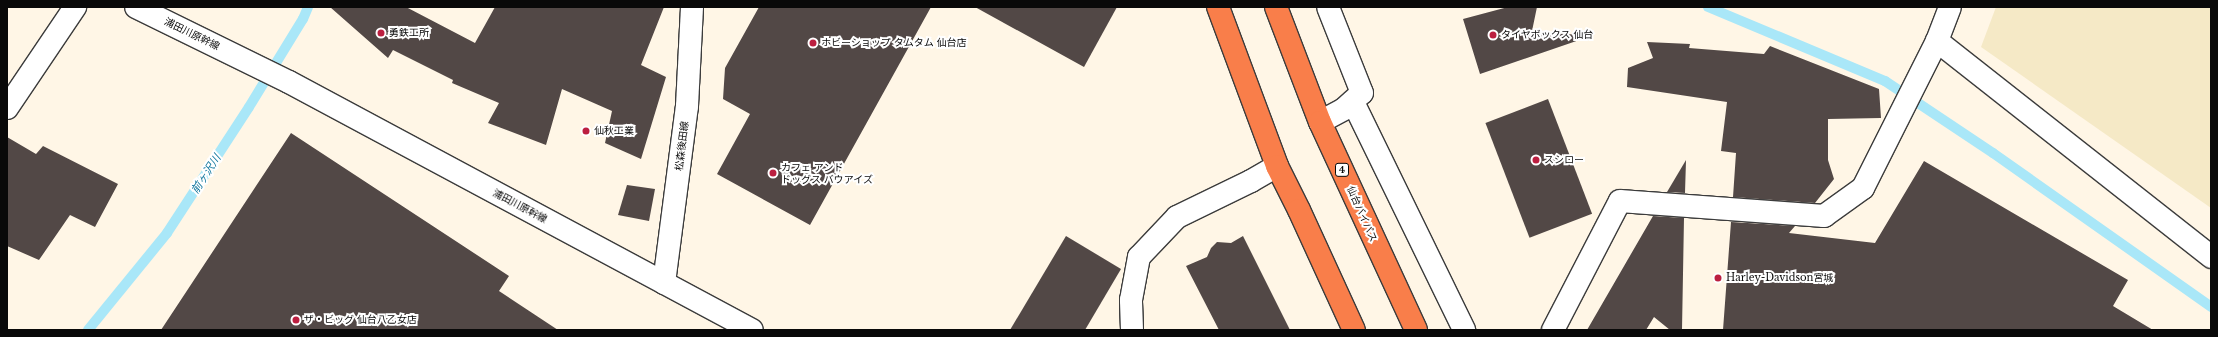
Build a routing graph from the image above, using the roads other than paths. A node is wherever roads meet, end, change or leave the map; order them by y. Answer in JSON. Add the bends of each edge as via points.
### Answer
{"nodes":[{"id":1,"x":75,"y":7,"type":"edge"},
{"id":2,"x":136,"y":7,"type":"edge"},
{"id":3,"x":692,"y":7,"type":"edge"},
{"id":4,"x":1218,"y":7,"type":"edge"},
{"id":5,"x":1276,"y":7,"type":"edge"},
{"id":6,"x":1328,"y":7,"type":"edge"},
{"id":7,"x":1950,"y":7,"type":"edge"},
{"id":8,"x":1933,"y":48,"type":"junction"},
{"id":9,"x":1353,"y":102,"type":"junction"},
{"id":10,"x":7,"y":108,"type":"edge"},
{"id":11,"x":1320,"y":122,"type":"junction"},
{"id":12,"x":1277,"y":166,"type":"junction"},
{"id":13,"x":2211,"y":257,"type":"edge"},
{"id":14,"x":664,"y":283,"type":"junction"},
{"id":15,"x":752,"y":330,"type":"edge"},
{"id":16,"x":1132,"y":330,"type":"edge"},
{"id":17,"x":1354,"y":330,"type":"edge"},
{"id":18,"x":1416,"y":330,"type":"edge"},
{"id":19,"x":1464,"y":330,"type":"edge"},
{"id":20,"x":1553,"y":330,"type":"edge"}],
"edges":[{"from":1,"to":10,"type":"street"},
{"from":2,"to":14,"type":"street","name":"浦田川原幹線","via":[[289,82]]},
{"from":3,"to":14,"type":"street","name":"松森後田線","via":[[687,106]]},
{"from":4,"to":12,"type":"highway"},
{"from":5,"to":11,"type":"highway","name":"仙台バイパス","number":"4"},
{"from":6,"to":9,"type":"street","via":[[1362,93]]},
{"from":7,"to":8,"type":"street"},
{"from":8,"to":13,"type":"street"},
{"from":8,"to":20,"type":"street","via":[[1863,188],[1824,216],[1620,201]]},
{"from":9,"to":11,"type":"street"},
{"from":9,"to":19,"type":"street"},
{"from":11,"to":18,"type":"highway","name":"仙台バイパス","number":"4"},
{"from":12,"to":16,"type":"street","via":[[1177,217],[1139,257],[1131,300]]},
{"from":12,"to":17,"type":"highway"},
{"from":14,"to":15,"type":"street","name":"浦田川原幹線"}]}
